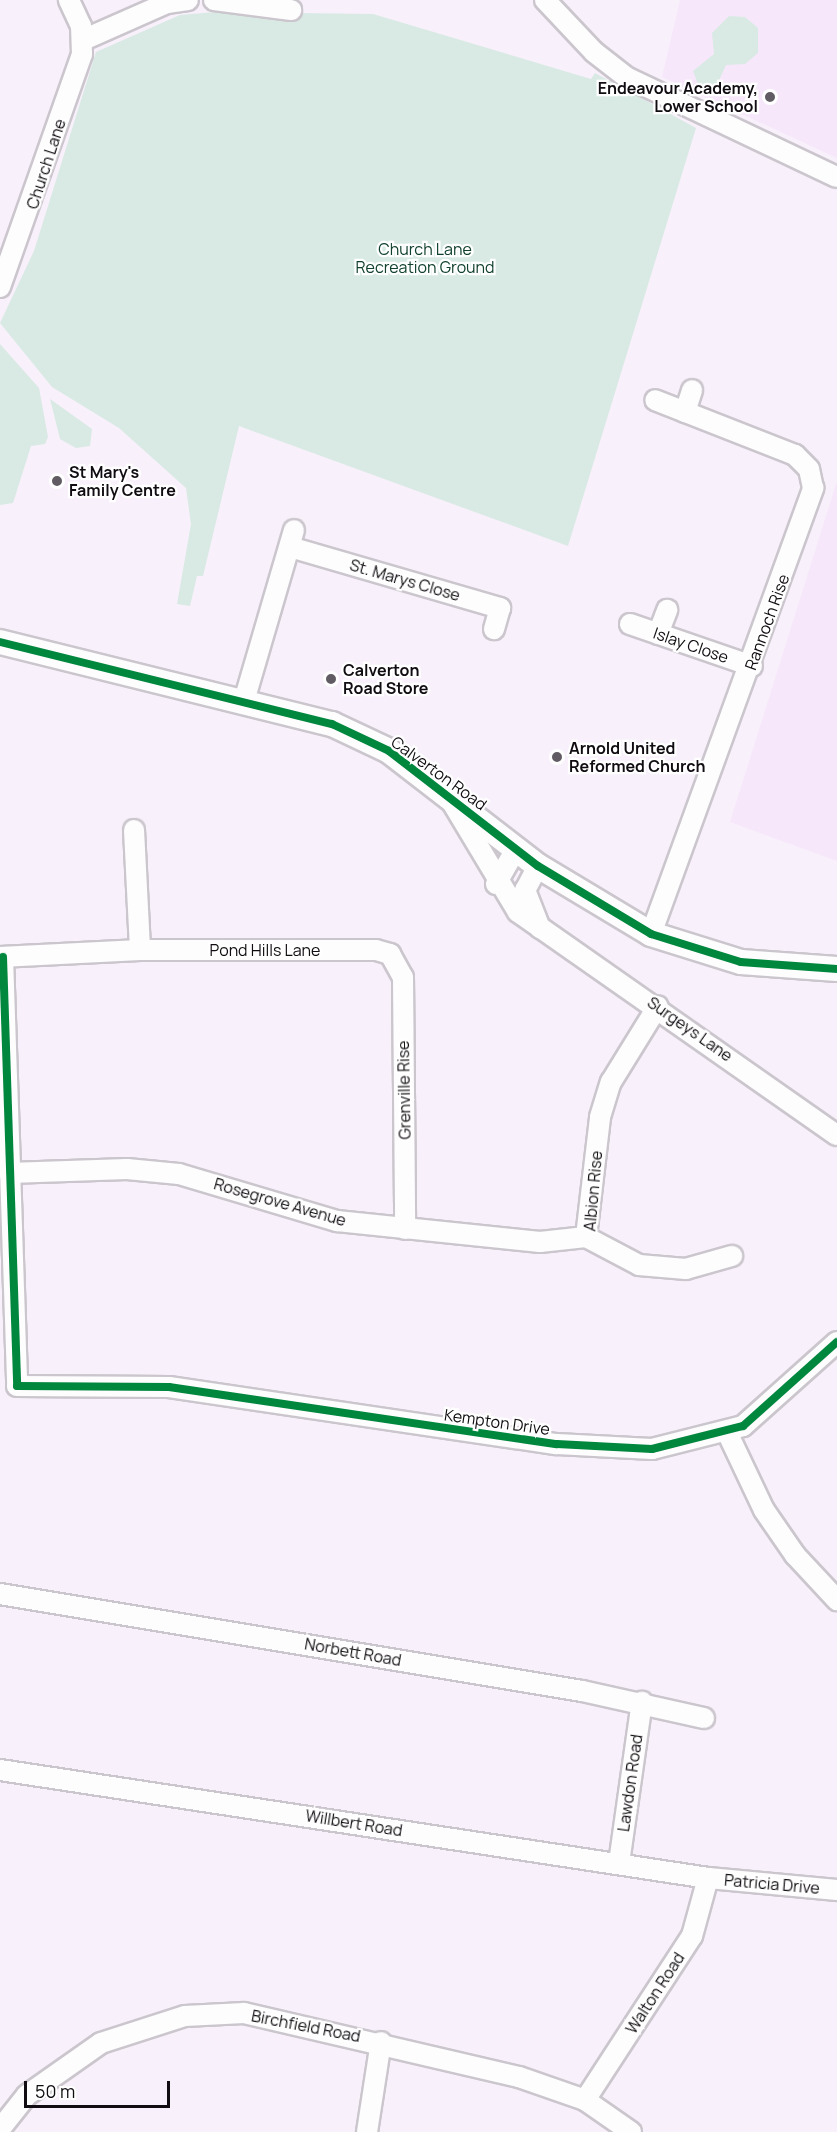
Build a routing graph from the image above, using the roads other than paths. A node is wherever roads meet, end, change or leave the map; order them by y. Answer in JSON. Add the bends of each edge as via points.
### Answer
{"nodes":[{"id":1,"x":69,"y":0,"type":"edge"},
{"id":2,"x":188,"y":0,"type":"edge"},
{"id":3,"x":214,"y":0,"type":"edge"},
{"id":4,"x":545,"y":0,"type":"edge"},
{"id":5,"x":291,"y":10,"type":"dead end"},
{"id":6,"x":83,"y":40,"type":"junction"},
{"id":7,"x":837,"y":177,"type":"edge"},
{"id":8,"x":0,"y":287,"type":"edge"},
{"id":9,"x":692,"y":390,"type":"dead end"},
{"id":10,"x":655,"y":400,"type":"dead end"},
{"id":11,"x":684,"y":412,"type":"junction"},
{"id":12,"x":667,"y":610,"type":"dead end"},
{"id":13,"x":630,"y":624,"type":"dead end"},
{"id":14,"x":494,"y":629,"type":"dead end"},
{"id":15,"x":658,"y":634,"type":"junction"},
{"id":16,"x":0,"y":642,"type":"edge"},
{"id":17,"x":752,"y":666,"type":"junction"},
{"id":18,"x":244,"y":701,"type":"junction"},
{"id":19,"x":448,"y":796,"type":"junction"},
{"id":20,"x":134,"y":830,"type":"dead end"},
{"id":21,"x":516,"y":849,"type":"junction"},
{"id":22,"x":538,"y":866,"type":"junction"},
{"id":23,"x":496,"y":884,"type":"junction"},
{"id":24,"x":540,"y":928,"type":"junction"},
{"id":25,"x":651,"y":933,"type":"junction"},
{"id":26,"x":140,"y":950,"type":"junction"},
{"id":27,"x":390,"y":954,"type":"joint"},
{"id":28,"x":1,"y":957,"type":"edge"},
{"id":29,"x":837,"y":969,"type":"edge"},
{"id":30,"x":658,"y":1006,"type":"junction"},
{"id":31,"x":837,"y":1135,"type":"edge"},
{"id":32,"x":9,"y":1173,"type":"junction"},
{"id":33,"x":405,"y":1229,"type":"junction"},
{"id":34,"x":586,"y":1237,"type":"junction"},
{"id":35,"x":732,"y":1256,"type":"dead end"},
{"id":36,"x":837,"y":1342,"type":"edge"},
{"id":37,"x":727,"y":1432,"type":"junction"},
{"id":38,"x":0,"y":1594,"type":"edge"},
{"id":39,"x":837,"y":1600,"type":"edge"},
{"id":40,"x":642,"y":1702,"type":"junction"},
{"id":41,"x":704,"y":1718,"type":"dead end"},
{"id":42,"x":0,"y":1770,"type":"edge"},
{"id":43,"x":619,"y":1863,"type":"junction"},
{"id":44,"x":708,"y":1878,"type":"junction"},
{"id":45,"x":837,"y":1890,"type":"edge"},
{"id":46,"x":381,"y":2042,"type":"junction"},
{"id":47,"x":585,"y":2100,"type":"junction"},
{"id":48,"x":0,"y":2129,"type":"edge"},
{"id":49,"x":367,"y":2132,"type":"edge"},
{"id":50,"x":631,"y":2132,"type":"edge"}],
"edges":[{"from":1,"to":6,"type":"street"},
{"from":2,"to":6,"type":"street","via":[[167,3]]},
{"from":3,"to":5,"type":"street"},
{"from":4,"to":7,"type":"street","via":[[594,52],[626,77]]},
{"from":6,"to":8,"type":"street","name":"Church Lane","via":[[26,222]]},
{"from":9,"to":11,"type":"street"},
{"from":10,"to":11,"type":"street","name":"Rannoch Rise"},
{"from":11,"to":17,"type":"street","name":"Rannoch Rise","via":[[795,455],[804,461],[812,479],[812,498]]},
{"from":12,"to":15,"type":"street"},
{"from":13,"to":15,"type":"street","name":"Islay Close"},
{"from":14,"to":18,"type":"street","name":"St. Marys Close","via":[[500,608],[292,538]]},
{"from":15,"to":17,"type":"street","name":"Islay Close"},
{"from":16,"to":18,"type":"street","name":"Calverton Road"},
{"from":17,"to":25,"type":"street","name":"Rannoch Rise"},
{"from":18,"to":19,"type":"street","name":"Calverton Road","via":[[346,730],[389,751]]},
{"from":19,"to":21,"type":"street","name":"Calverton Road"},
{"from":19,"to":23,"type":"street","name":"Surgeys Lane"},
{"from":20,"to":26,"type":"street"},
{"from":21,"to":22,"type":"street","name":"Calverton Road"},
{"from":21,"to":23,"type":"street"},
{"from":22,"to":24,"type":"street","via":[[525,890]]},
{"from":22,"to":25,"type":"street","name":"Calverton Road"},
{"from":23,"to":24,"type":"street","name":"Surgeys Lane","via":[[518,912]]},
{"from":24,"to":30,"type":"street","name":"Surgeys Lane"},
{"from":25,"to":29,"type":"street","name":"Calverton Road","via":[[741,962]]},
{"from":26,"to":27,"type":"street","name":"Pond Hills Lane","via":[[376,950]]},
{"from":26,"to":28,"type":"street","name":"Pond Hills Lane"},
{"from":27,"to":33,"type":"street","name":"Grenville Rise","via":[[403,977]]},
{"from":28,"to":32,"type":"street"},
{"from":30,"to":31,"type":"street","name":"Surgeys Lane"},
{"from":30,"to":34,"type":"street","name":"Albion Rise","via":[[608,1091]]},
{"from":32,"to":33,"type":"street","name":"Rosegrove Avenue","via":[[127,1169],[179,1174],[337,1221]]},
{"from":32,"to":37,"type":"street","name":"Kempton Drive","via":[[17,1386],[267,1398],[338,1414],[596,1449],[651,1449]]},
{"from":33,"to":34,"type":"street","name":"Rosegrove Avenue","via":[[540,1242]]},
{"from":34,"to":35,"type":"street","name":"Albion Rise","via":[[639,1265],[686,1269]]},
{"from":36,"to":37,"type":"street","name":"Kempton Drive","via":[[767,1410]]},
{"from":37,"to":39,"type":"street","via":[[764,1510],[795,1555]]},
{"from":38,"to":40,"type":"street","name":"Norbett Road"},
{"from":40,"to":41,"type":"street","name":"Norbett Road"},
{"from":40,"to":43,"type":"street","name":"Lawdon Road"},
{"from":42,"to":43,"type":"street","name":"Willbert Road"},
{"from":43,"to":44,"type":"street","name":"Willbert Road"},
{"from":44,"to":45,"type":"street","name":"Patricia Drive"},
{"from":44,"to":47,"type":"street","name":"Walton Road","via":[[692,1936]]},
{"from":46,"to":47,"type":"street","name":"Birchfield Road"},
{"from":46,"to":48,"type":"street","name":"Birchfield Road","via":[[244,2013],[185,2016],[130,2030],[92,2049],[27,2095]]},
{"from":46,"to":49,"type":"street"},
{"from":47,"to":50,"type":"street","name":"Birchfield Road"}]}
